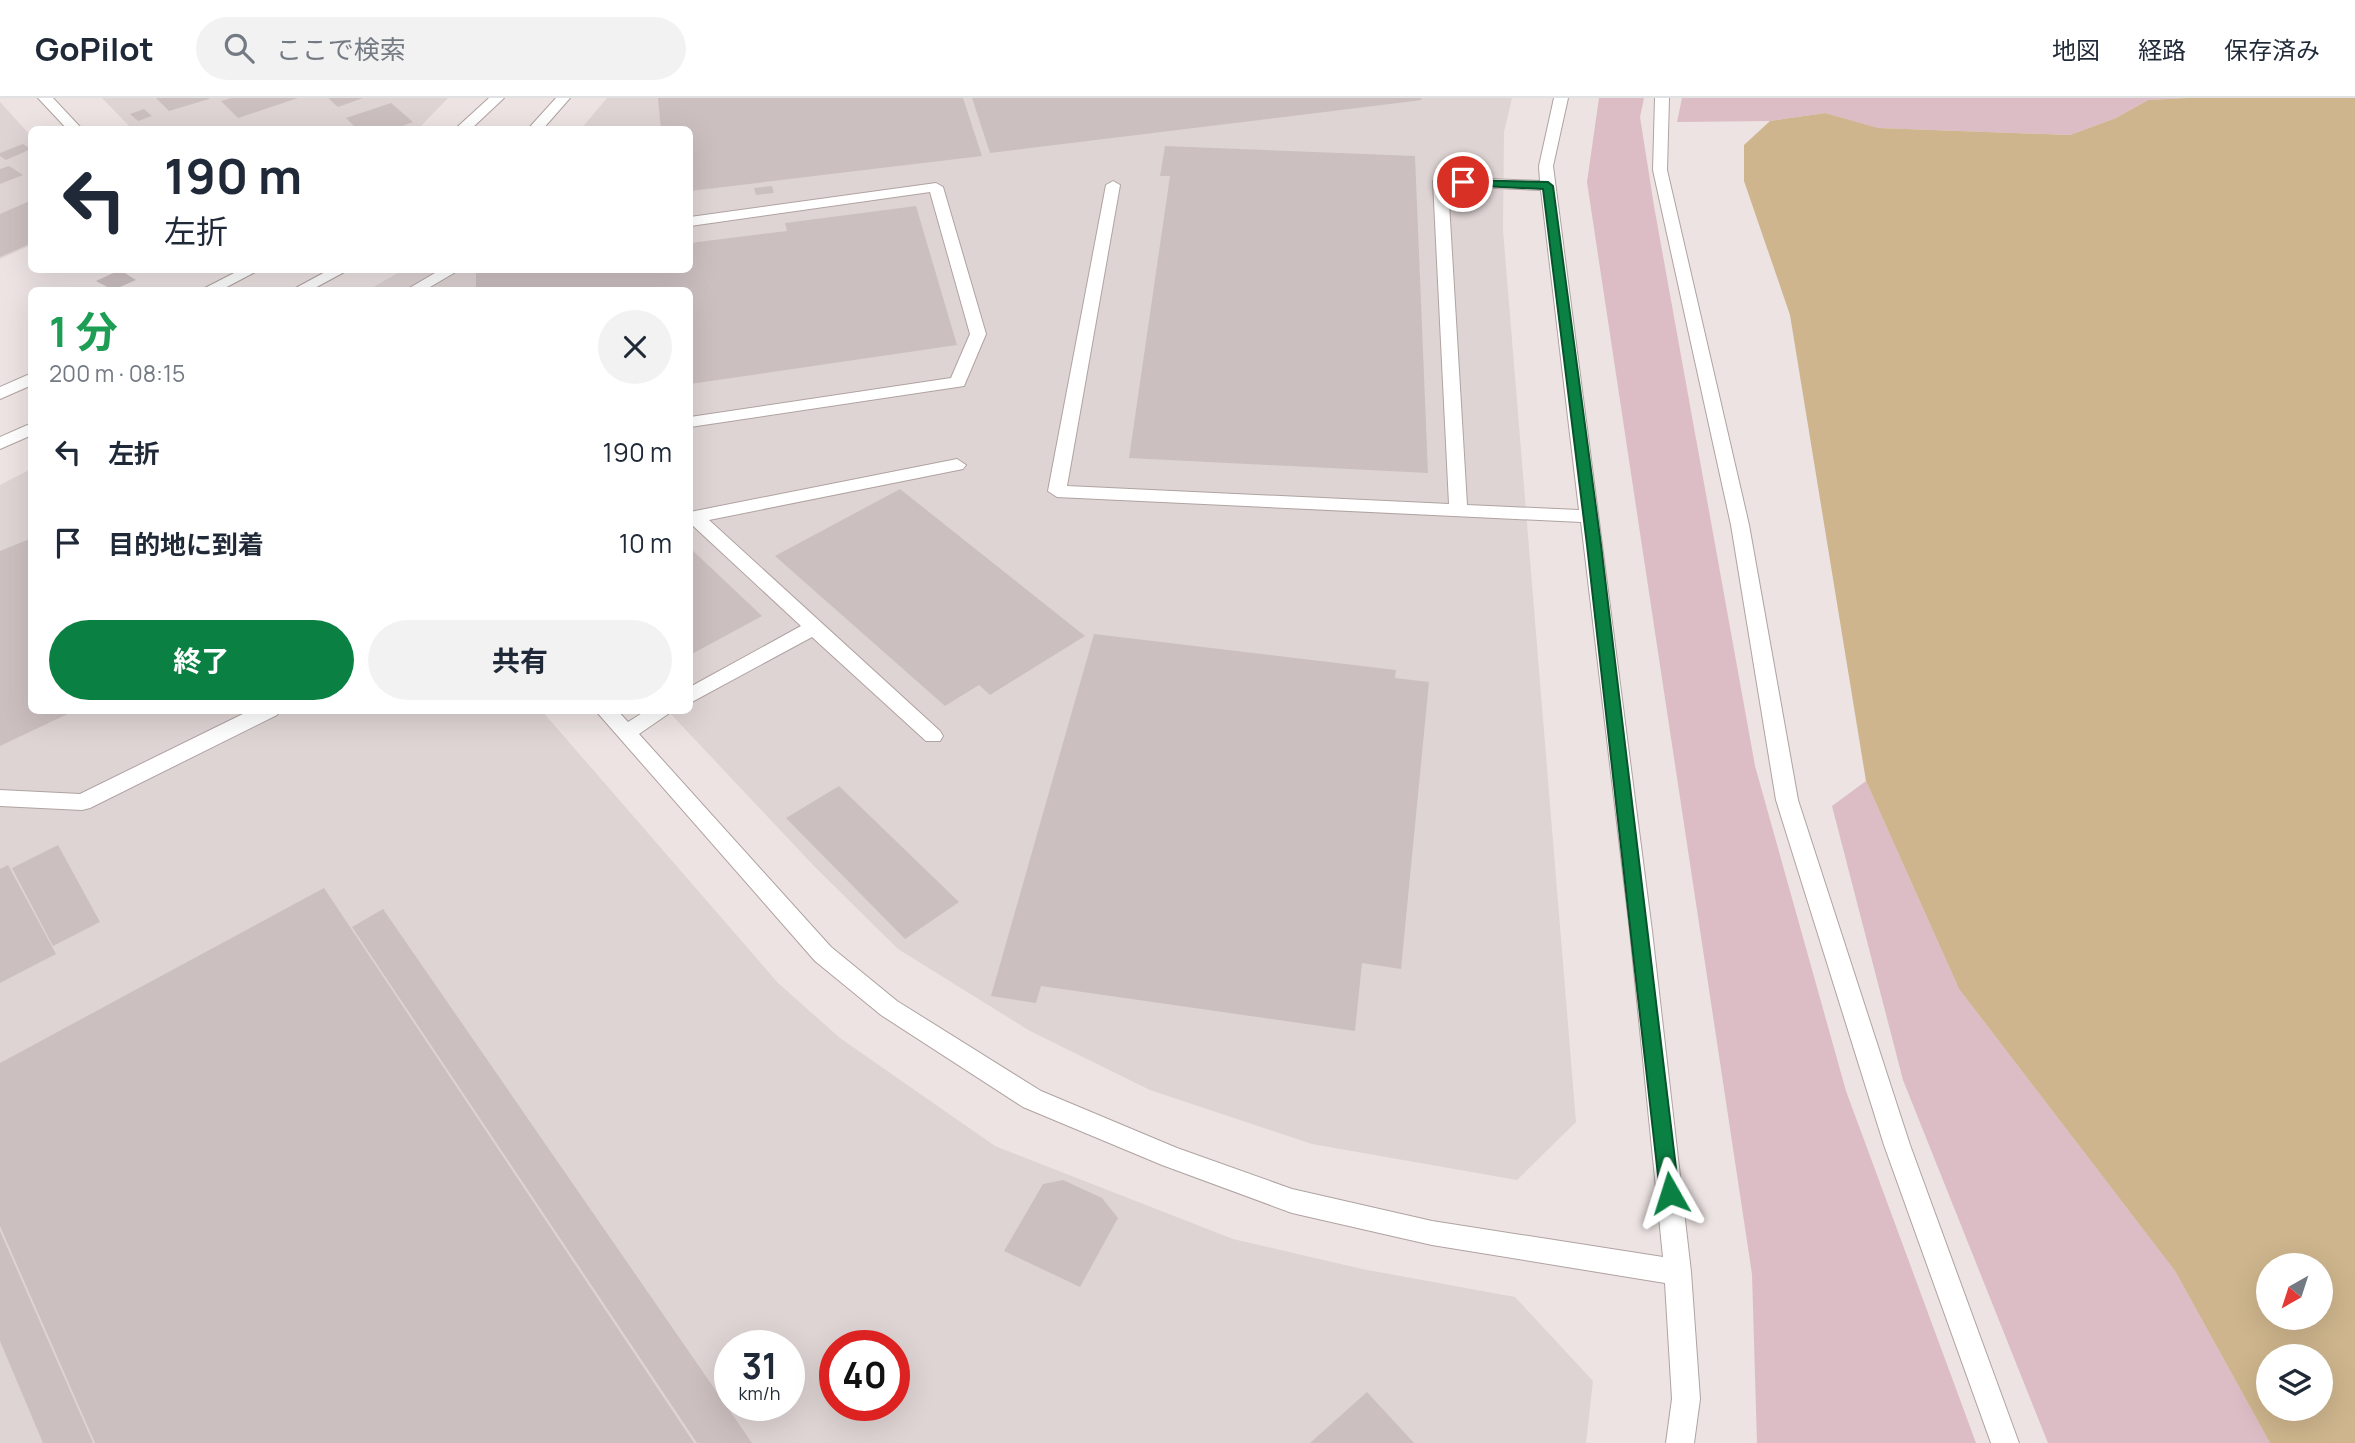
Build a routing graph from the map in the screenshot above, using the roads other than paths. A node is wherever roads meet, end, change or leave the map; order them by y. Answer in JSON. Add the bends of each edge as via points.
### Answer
{"nodes":[{"id":1,"x":66,"y":98,"type":"edge"},
{"id":2,"x":496,"y":98,"type":"edge"},
{"id":3,"x":563,"y":98,"type":"edge"},
{"id":4,"x":1561,"y":98,"type":"edge"},
{"id":5,"x":1662,"y":98,"type":"edge"},
{"id":6,"x":48,"y":101,"type":"edge"},
{"id":7,"x":72,"y":126,"type":"edge"},
{"id":8,"x":465,"y":126,"type":"edge"},
{"id":9,"x":538,"y":126,"type":"edge"},
{"id":10,"x":1113,"y":185,"type":"dead end"},
{"id":11,"x":1548,"y":186,"type":"junction"},
{"id":12,"x":693,"y":222,"type":"edge"},
{"id":13,"x":245,"y":273,"type":"edge"},
{"id":14,"x":334,"y":273,"type":"edge"},
{"id":15,"x":445,"y":273,"type":"edge"},
{"id":16,"x":216,"y":287,"type":"edge"},
{"id":17,"x":306,"y":287,"type":"edge"},
{"id":18,"x":420,"y":287,"type":"edge"},
{"id":19,"x":28,"y":380,"type":"edge"},
{"id":20,"x":0,"y":394,"type":"edge"},
{"id":21,"x":693,"y":422,"type":"edge"},
{"id":22,"x":28,"y":430,"type":"edge"},
{"id":23,"x":0,"y":444,"type":"edge"},
{"id":24,"x":957,"y":465,"type":"dead end"},
{"id":25,"x":1458,"y":511,"type":"junction"},
{"id":26,"x":1591,"y":517,"type":"junction"},
{"id":27,"x":814,"y":627,"type":"junction"},
{"id":28,"x":693,"y":694,"type":"edge"},
{"id":29,"x":263,"y":714,"type":"edge"},
{"id":30,"x":608,"y":714,"type":"edge"},
{"id":31,"x":657,"y":714,"type":"edge"},
{"id":32,"x":625,"y":733,"type":"junction"},
{"id":33,"x":933,"y":736,"type":"dead end"},
{"id":34,"x":0,"y":798,"type":"edge"},
{"id":35,"x":1678,"y":1272,"type":"junction"},
{"id":36,"x":1680,"y":1443,"type":"edge"},
{"id":37,"x":2005,"y":1443,"type":"edge"}],
"edges":[{"from":1,"to":6,"type":"street"},
{"from":2,"to":8,"type":"street"},
{"from":3,"to":9,"type":"street"},
{"from":4,"to":11,"type":"street","via":[[1546,166]]},
{"from":5,"to":37,"type":"street","via":[[1660,170],[1740,525],[1787,800],[1897,1145]]},
{"from":6,"to":7,"type":"street"},
{"from":10,"to":25,"type":"street","via":[[1057,491]]},
{"from":11,"to":25,"type":"street","via":[[1440,181]]},
{"from":11,"to":26,"type":"street"},
{"from":12,"to":21,"type":"street","via":[[936,187],[978,334],[958,382]]},
{"from":13,"to":16,"type":"street"},
{"from":14,"to":17,"type":"street"},
{"from":15,"to":18,"type":"street"},
{"from":19,"to":20,"type":"street"},
{"from":22,"to":23,"type":"street"},
{"from":24,"to":27,"type":"street","via":[[694,517]]},
{"from":25,"to":26,"type":"street"},
{"from":26,"to":35,"type":"street"},
{"from":27,"to":28,"type":"street"},
{"from":27,"to":33,"type":"street"},
{"from":29,"to":34,"type":"street","via":[[82,802]]},
{"from":30,"to":32,"type":"street"},
{"from":31,"to":32,"type":"street"},
{"from":32,"to":35,"type":"street","via":[[823,954],[889,1008],[1032,1098],[1171,1157],[1292,1201],[1432,1233]]},
{"from":35,"to":36,"type":"street","via":[[1686,1399]]}]}
